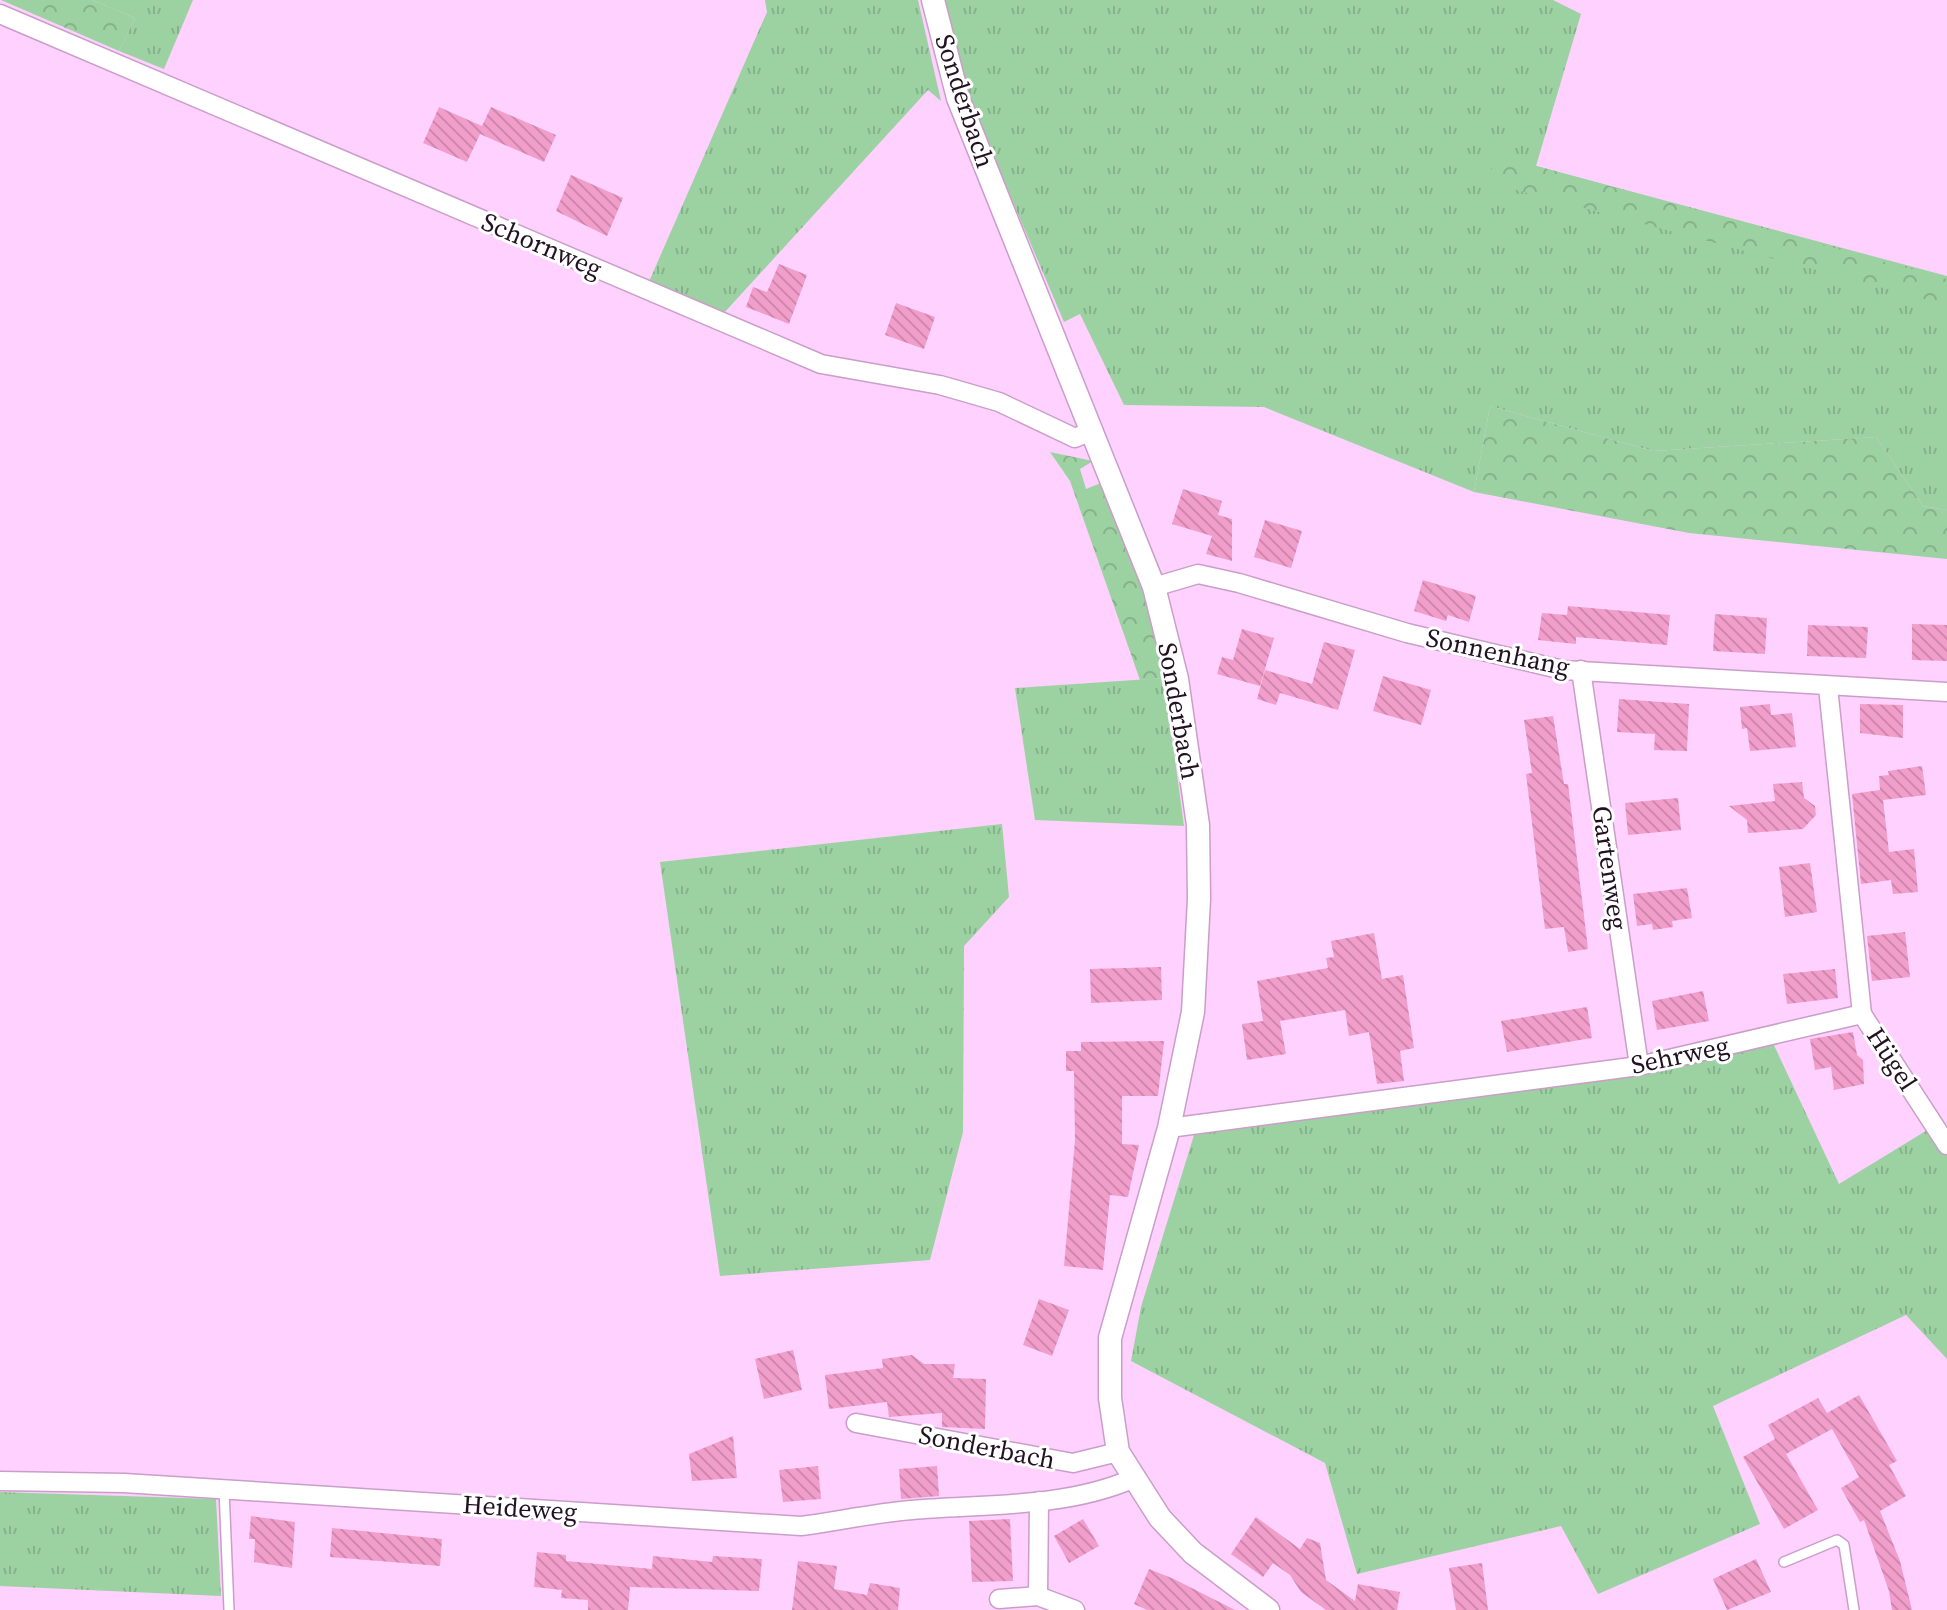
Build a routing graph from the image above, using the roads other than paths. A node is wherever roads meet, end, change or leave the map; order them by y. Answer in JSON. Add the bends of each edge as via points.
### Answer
{"nodes":[{"id":1,"x":933,"y":0,"type":"edge"},
{"id":2,"x":0,"y":14,"type":"edge"},
{"id":3,"x":1093,"y":430,"type":"junction"},
{"id":4,"x":1154,"y":587,"type":"junction"},
{"id":5,"x":1581,"y":670,"type":"junction"},
{"id":6,"x":1828,"y":687,"type":"junction"},
{"id":7,"x":1947,"y":692,"type":"edge"},
{"id":8,"x":1862,"y":1014,"type":"junction"},
{"id":9,"x":1639,"y":1066,"type":"junction"},
{"id":10,"x":1169,"y":1128,"type":"junction"},
{"id":11,"x":1947,"y":1145,"type":"edge"},
{"id":12,"x":856,"y":1423,"type":"dead end"},
{"id":13,"x":1118,"y":1452,"type":"junction"},
{"id":14,"x":1132,"y":1479,"type":"junction"},
{"id":15,"x":0,"y":1481,"type":"edge"},
{"id":16,"x":224,"y":1489,"type":"junction"},
{"id":17,"x":1039,"y":1501,"type":"junction"},
{"id":18,"x":1784,"y":1562,"type":"dead end"},
{"id":19,"x":1038,"y":1596,"type":"junction"},
{"id":20,"x":999,"y":1599,"type":"dead end"},
{"id":21,"x":229,"y":1610,"type":"edge"},
{"id":22,"x":1075,"y":1610,"type":"edge"},
{"id":23,"x":1268,"y":1610,"type":"edge"},
{"id":24,"x":1854,"y":1610,"type":"edge"}],
"edges":[{"from":1,"to":3,"type":"street","name":"Sonderbach","via":[[958,98]]},
{"from":2,"to":3,"type":"street","name":"Schornweg","via":[[821,364],[940,385],[999,402],[1075,438]]},
{"from":3,"to":4,"type":"street","name":"Sonderbach"},
{"from":4,"to":5,"type":"street","name":"Sonnenhang","via":[[1198,574],[1407,633]]},
{"from":4,"to":10,"type":"street","name":"Sonderbach","via":[[1177,679],[1198,825],[1193,1012]]},
{"from":5,"to":6,"type":"street","name":"Sonnenhang"},
{"from":5,"to":9,"type":"street","name":"Gartenweg"},
{"from":6,"to":7,"type":"street","name":"Sonnenhang"},
{"from":6,"to":8,"type":"street"},
{"from":8,"to":9,"type":"street","name":"Sehrweg"},
{"from":8,"to":11,"type":"street","name":"Hügel"},
{"from":9,"to":10,"type":"street","name":"Sehrweg"},
{"from":10,"to":13,"type":"street","name":"Sonderbach","via":[[1110,1338],[1110,1398]]},
{"from":12,"to":13,"type":"street","name":"Sonderbach","via":[[1073,1463]]},
{"from":13,"to":14,"type":"street","name":"Sonderbach"},
{"from":14,"to":17,"type":"street","name":"Heideweg"},
{"from":14,"to":23,"type":"street","name":"Sonderbach","via":[[1193,1553]]},
{"from":15,"to":16,"type":"street","name":"Heideweg"},
{"from":16,"to":17,"type":"street","name":"Heideweg","via":[[801,1526],[908,1510]]},
{"from":16,"to":21,"type":"lane"},
{"from":17,"to":19,"type":"street"},
{"from":18,"to":24,"type":"lane","via":[[1837,1540],[1844,1545]]},
{"from":19,"to":20,"type":"street"},
{"from":19,"to":22,"type":"street"}]}
